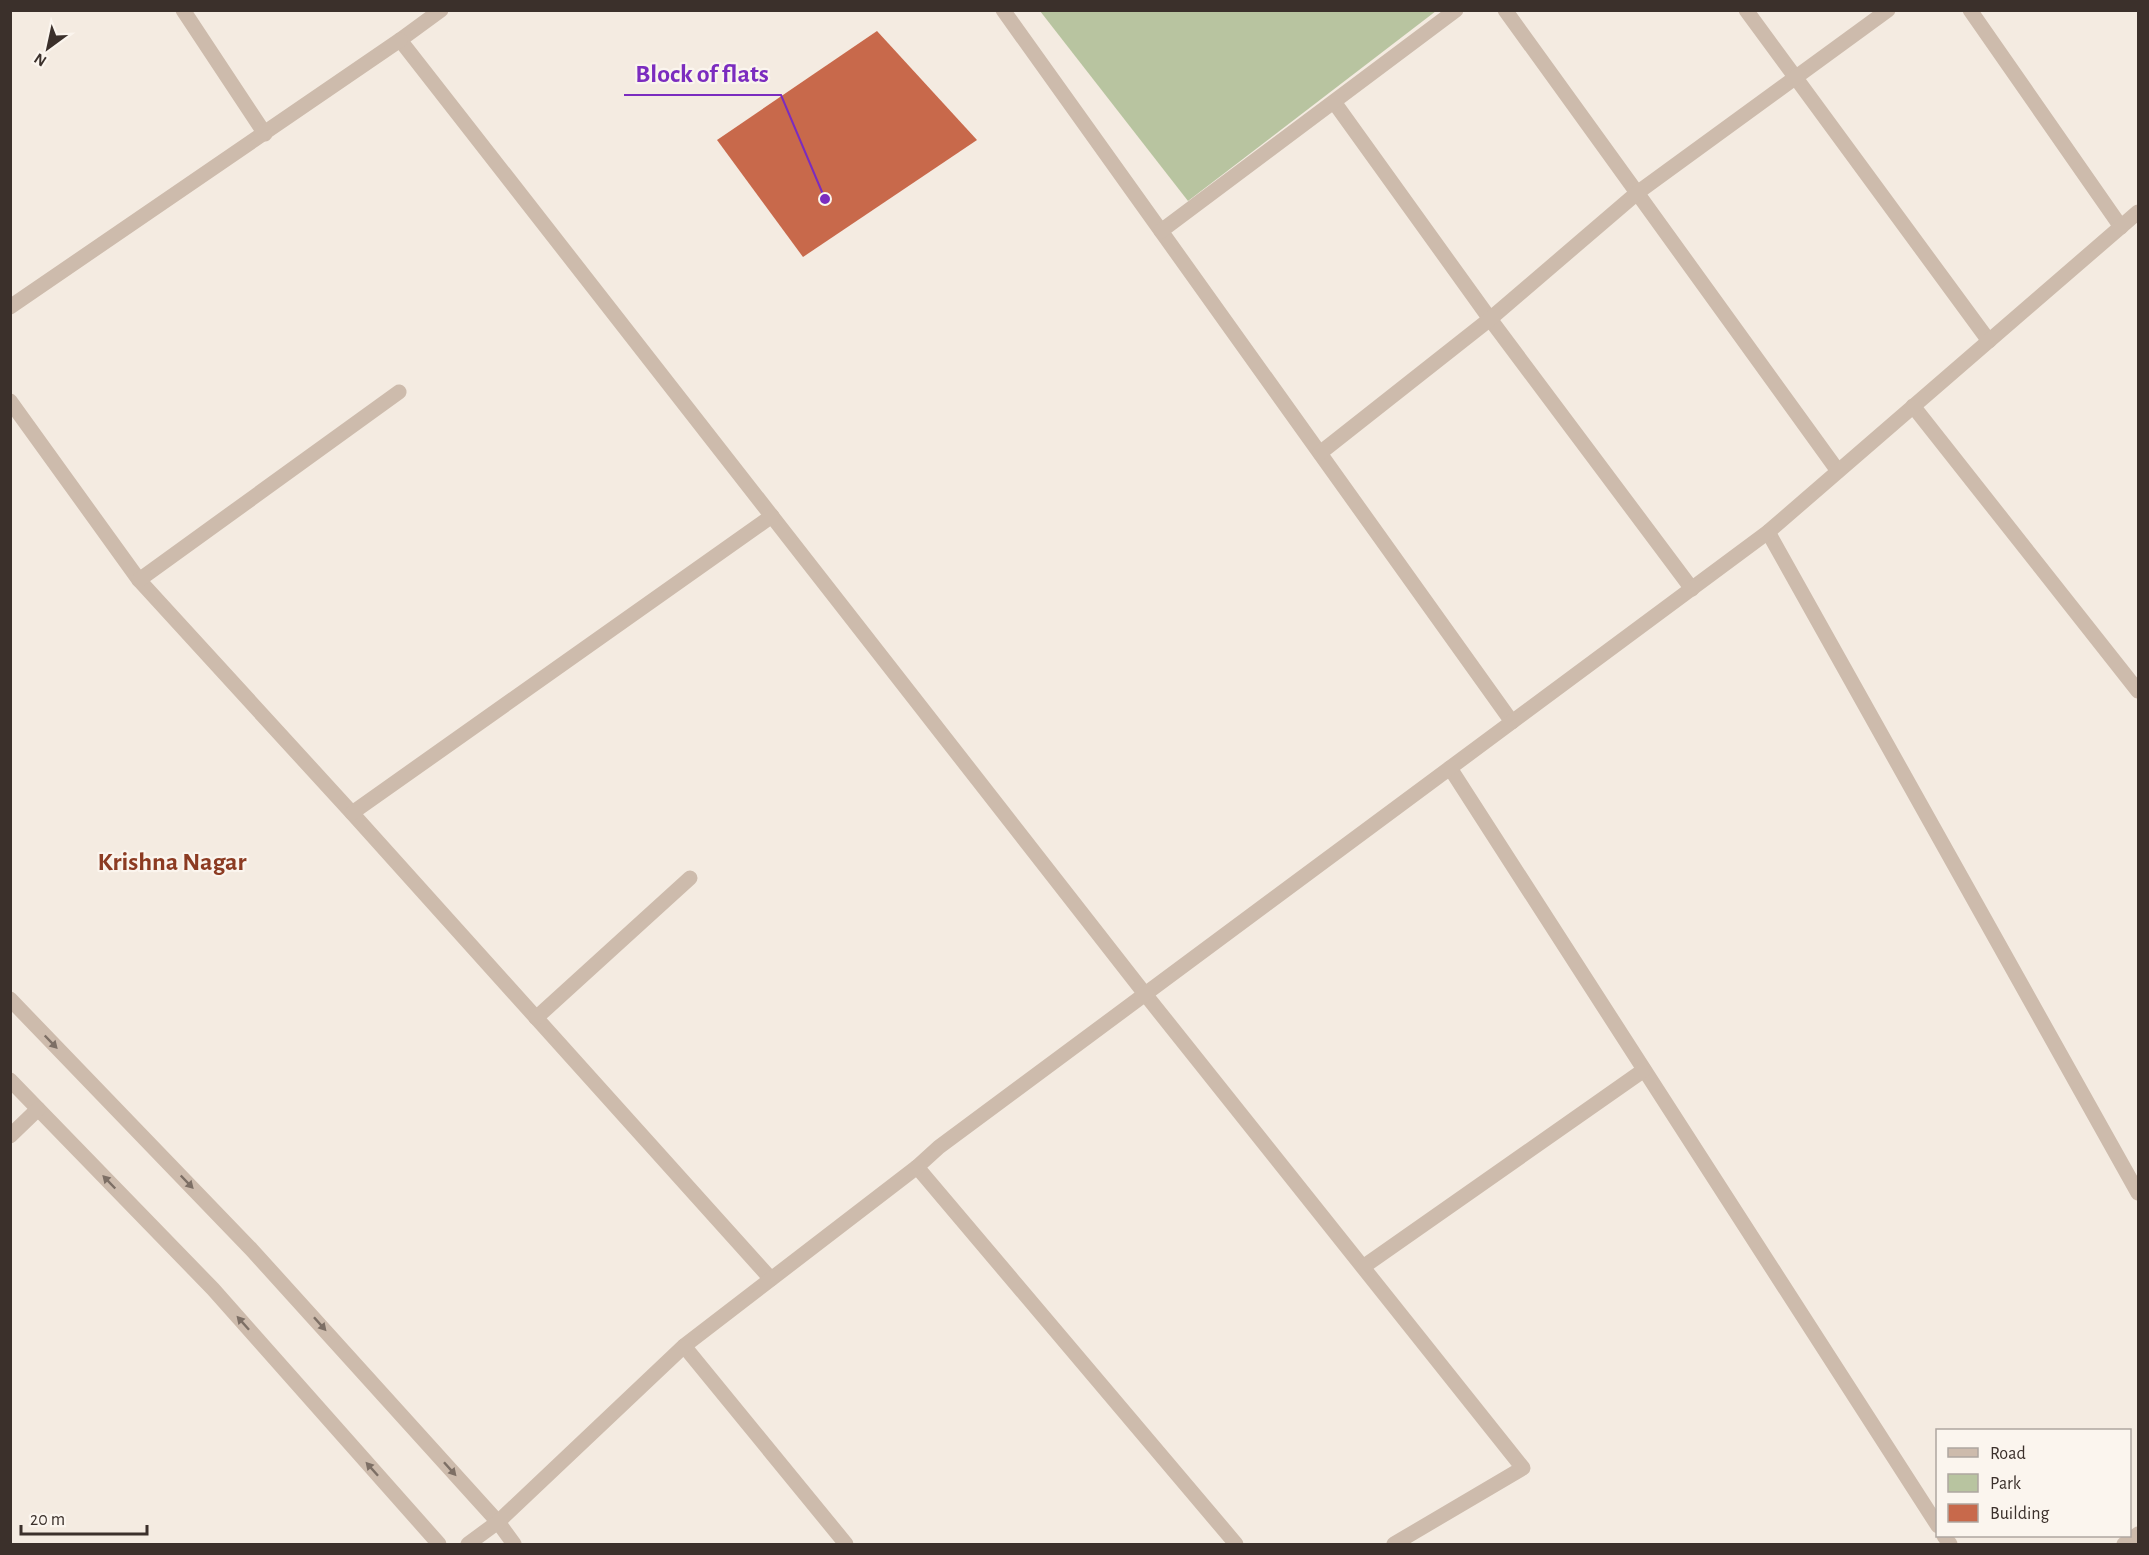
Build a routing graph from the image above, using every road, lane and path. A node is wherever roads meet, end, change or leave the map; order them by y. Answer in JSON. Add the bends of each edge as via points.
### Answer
{"nodes":[{"id":1,"x":183,"y":10,"type":"edge"},
{"id":2,"x":441,"y":10,"type":"edge"},
{"id":3,"x":1003,"y":10,"type":"edge"},
{"id":4,"x":1456,"y":10,"type":"edge"},
{"id":5,"x":1505,"y":10,"type":"edge"},
{"id":6,"x":1746,"y":10,"type":"edge"},
{"id":7,"x":1888,"y":10,"type":"edge"},
{"id":8,"x":1970,"y":10,"type":"edge"},
{"id":9,"x":400,"y":40,"type":"junction"},
{"id":10,"x":1796,"y":77,"type":"junction"},
{"id":11,"x":1334,"y":102,"type":"junction"},
{"id":12,"x":265,"y":134,"type":"junction"},
{"id":13,"x":1637,"y":193,"type":"junction"},
{"id":14,"x":2139,"y":212,"type":"edge"},
{"id":15,"x":2121,"y":227,"type":"junction"},
{"id":16,"x":1161,"y":231,"type":"junction"},
{"id":17,"x":10,"y":308,"type":"edge"},
{"id":18,"x":1490,"y":319,"type":"junction"},
{"id":19,"x":1989,"y":341,"type":"junction"},
{"id":20,"x":399,"y":392,"type":"dead end"},
{"id":21,"x":10,"y":401,"type":"edge"},
{"id":22,"x":1913,"y":406,"type":"junction"},
{"id":23,"x":1320,"y":453,"type":"junction"},
{"id":24,"x":1838,"y":471,"type":"junction"},
{"id":25,"x":772,"y":516,"type":"junction"},
{"id":26,"x":1768,"y":532,"type":"junction"},
{"id":27,"x":140,"y":580,"type":"junction"},
{"id":28,"x":1692,"y":589,"type":"junction"},
{"id":29,"x":2139,"y":691,"type":"edge"},
{"id":30,"x":1512,"y":722,"type":"junction"},
{"id":31,"x":1450,"y":768,"type":"junction"},
{"id":32,"x":352,"y":813,"type":"junction"},
{"id":33,"x":690,"y":878,"type":"dead end"},
{"id":34,"x":1145,"y":994,"type":"junction"},
{"id":35,"x":10,"y":999,"type":"edge"},
{"id":36,"x":536,"y":1018,"type":"junction"},
{"id":37,"x":1644,"y":1070,"type":"junction"},
{"id":38,"x":10,"y":1080,"type":"edge"},
{"id":39,"x":38,"y":1109,"type":"junction"},
{"id":40,"x":10,"y":1136,"type":"edge"},
{"id":41,"x":917,"y":1167,"type":"junction"},
{"id":42,"x":2139,"y":1193,"type":"edge"},
{"id":43,"x":1363,"y":1267,"type":"junction"},
{"id":44,"x":771,"y":1280,"type":"junction"},
{"id":45,"x":684,"y":1346,"type":"junction"},
{"id":46,"x":498,"y":1522,"type":"junction"},
{"id":47,"x":1936,"y":1523,"type":"edge"},
{"id":48,"x":2139,"y":1534,"type":"edge"},
{"id":49,"x":439,"y":1545,"type":"edge"},
{"id":50,"x":468,"y":1545,"type":"edge"},
{"id":51,"x":514,"y":1545,"type":"edge"},
{"id":52,"x":846,"y":1545,"type":"edge"},
{"id":53,"x":1236,"y":1545,"type":"edge"},
{"id":54,"x":1394,"y":1545,"type":"edge"},
{"id":55,"x":2124,"y":1545,"type":"edge"}],
"edges":[{"from":1,"to":12,"type":"street"},
{"from":2,"to":9,"type":"street"},
{"from":3,"to":16,"type":"street"},
{"from":4,"to":11,"type":"street"},
{"from":5,"to":13,"type":"street"},
{"from":6,"to":10,"type":"street"},
{"from":7,"to":10,"type":"street"},
{"from":8,"to":15,"type":"street"},
{"from":9,"to":12,"type":"street"},
{"from":9,"to":25,"type":"street"},
{"from":10,"to":13,"type":"street"},
{"from":10,"to":19,"type":"street"},
{"from":11,"to":16,"type":"street"},
{"from":11,"to":18,"type":"street"},
{"from":12,"to":17,"type":"street"},
{"from":13,"to":18,"type":"street"},
{"from":13,"to":24,"type":"street"},
{"from":14,"to":15,"type":"street"},
{"from":15,"to":19,"type":"street"},
{"from":16,"to":23,"type":"street"},
{"from":18,"to":23,"type":"street"},
{"from":18,"to":28,"type":"street"},
{"from":19,"to":22,"type":"street"},
{"from":20,"to":27,"type":"street"},
{"from":21,"to":27,"type":"street"},
{"from":22,"to":24,"type":"street"},
{"from":22,"to":29,"type":"street"},
{"from":23,"to":30,"type":"street"},
{"from":24,"to":26,"type":"street"},
{"from":25,"to":32,"type":"street"},
{"from":25,"to":34,"type":"street"},
{"from":26,"to":28,"type":"street"},
{"from":26,"to":42,"type":"street"},
{"from":27,"to":32,"type":"street"},
{"from":28,"to":30,"type":"street"},
{"from":30,"to":31,"type":"street"},
{"from":31,"to":34,"type":"street"},
{"from":31,"to":37,"type":"street"},
{"from":32,"to":36,"type":"street"},
{"from":33,"to":36,"type":"street"},
{"from":34,"to":41,"type":"street"},
{"from":34,"to":43,"type":"street"},
{"from":35,"to":46,"type":"street","one_way":true,"via":[[252,1249]]},
{"from":36,"to":44,"type":"street"},
{"from":37,"to":43,"type":"street"},
{"from":37,"to":47,"type":"street"},
{"from":38,"to":39,"type":"street"},
{"from":39,"to":40,"type":"street"},
{"from":49,"to":39,"type":"street","one_way":true,"via":[[213,1289]]},
{"from":41,"to":44,"type":"street"},
{"from":41,"to":53,"type":"street"},
{"from":43,"to":54,"type":"street","via":[[1523,1468]]},
{"from":44,"to":45,"type":"street"},
{"from":45,"to":46,"type":"street"},
{"from":45,"to":52,"type":"street"},
{"from":46,"to":50,"type":"street"},
{"from":46,"to":51,"type":"street"},
{"from":48,"to":55,"type":"street"}]}
